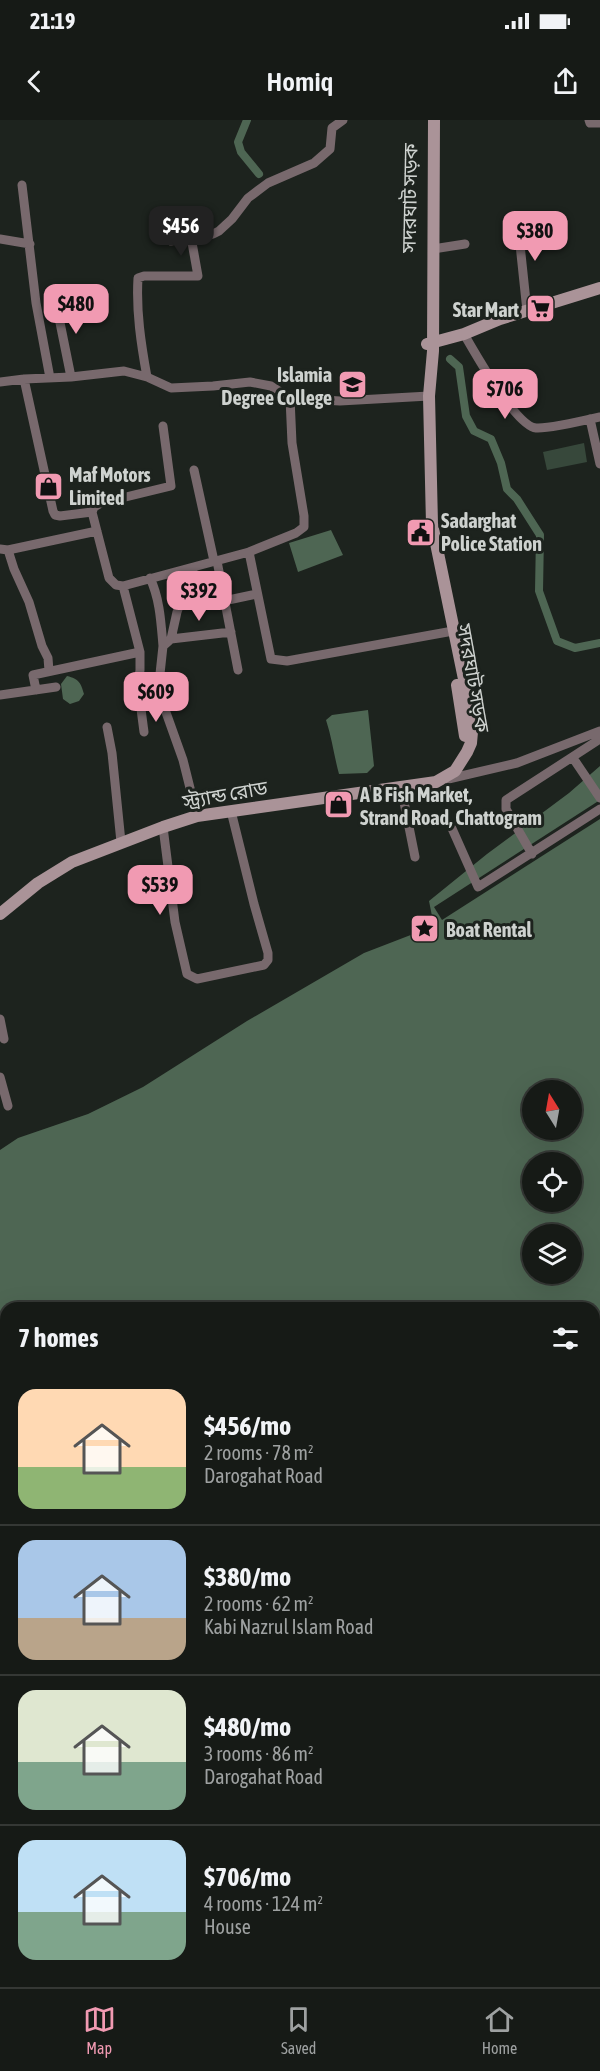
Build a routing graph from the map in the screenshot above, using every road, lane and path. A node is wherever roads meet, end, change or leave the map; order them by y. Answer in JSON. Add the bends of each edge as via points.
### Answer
{"nodes":[{"id":1,"x":343,"y":120,"type":"edge"},
{"id":2,"x":429,"y":120,"type":"edge"},
{"id":3,"x":434,"y":120,"type":"edge"},
{"id":4,"x":589,"y":120,"type":"edge"},
{"id":5,"x":600,"y":123,"type":"edge"},
{"id":6,"x":22,"y":185,"type":"dead end"},
{"id":7,"x":517,"y":216,"type":"dead end"},
{"id":8,"x":191,"y":237,"type":"junction"},
{"id":9,"x":0,"y":239,"type":"edge"},
{"id":10,"x":171,"y":241,"type":"dead end"},
{"id":11,"x":30,"y":244,"type":"junction"},
{"id":12,"x":465,"y":244,"type":"dead end"},
{"id":13,"x":433,"y":249,"type":"junction"},
{"id":14,"x":600,"y":288,"type":"edge"},
{"id":15,"x":55,"y":298,"type":"dead end"},
{"id":16,"x":526,"y":310,"type":"junction"},
{"id":17,"x":464,"y":334,"type":"junction"},
{"id":18,"x":429,"y":344,"type":"junction"},
{"id":19,"x":71,"y":377,"type":"junction"},
{"id":20,"x":147,"y":377,"type":"junction"},
{"id":21,"x":50,"y":378,"type":"junction"},
{"id":22,"x":24,"y":379,"type":"junction"},
{"id":23,"x":0,"y":382,"type":"edge"},
{"id":24,"x":425,"y":396,"type":"junction"},
{"id":25,"x":290,"y":398,"type":"junction"},
{"id":26,"x":600,"y":417,"type":"edge"},
{"id":27,"x":590,"y":419,"type":"junction"},
{"id":28,"x":162,"y":426,"type":"dead end"},
{"id":29,"x":600,"y":464,"type":"edge"},
{"id":30,"x":194,"y":470,"type":"dead end"},
{"id":31,"x":92,"y":512,"type":"junction"},
{"id":32,"x":97,"y":531,"type":"junction"},
{"id":33,"x":4,"y":550,"type":"edge"},
{"id":34,"x":249,"y":552,"type":"junction"},
{"id":35,"x":215,"y":561,"type":"junction"},
{"id":36,"x":194,"y":567,"type":"junction"},
{"id":37,"x":150,"y":578,"type":"junction"},
{"id":38,"x":123,"y":586,"type":"junction"},
{"id":39,"x":257,"y":594,"type":"junction"},
{"id":40,"x":182,"y":601,"type":"junction"},
{"id":41,"x":225,"y":602,"type":"junction"},
{"id":42,"x":450,"y":631,"type":"junction"},
{"id":43,"x":231,"y":632,"type":"junction"},
{"id":44,"x":171,"y":639,"type":"junction"},
{"id":45,"x":163,"y":646,"type":"junction"},
{"id":46,"x":140,"y":652,"type":"junction"},
{"id":47,"x":238,"y":670,"type":"dead end"},
{"id":48,"x":49,"y":671,"type":"junction"},
{"id":49,"x":56,"y":687,"type":"dead end"},
{"id":50,"x":36,"y":690,"type":"junction"},
{"id":51,"x":0,"y":695,"type":"edge"},
{"id":52,"x":107,"y":727,"type":"dead end"},
{"id":53,"x":600,"y":731,"type":"edge"},
{"id":54,"x":144,"y":732,"type":"dead end"},
{"id":55,"x":600,"y":738,"type":"edge"},
{"id":56,"x":466,"y":752,"type":"joint"},
{"id":57,"x":573,"y":758,"type":"junction"},
{"id":58,"x":436,"y":782,"type":"junction"},
{"id":59,"x":400,"y":787,"type":"junction"},
{"id":60,"x":600,"y":798,"type":"edge"},
{"id":61,"x":600,"y":809,"type":"edge"},
{"id":62,"x":231,"y":811,"type":"junction"},
{"id":63,"x":197,"y":816,"type":"junction"},
{"id":64,"x":450,"y":824,"type":"dead end"},
{"id":65,"x":163,"y":827,"type":"junction"},
{"id":66,"x":121,"y":842,"type":"junction"},
{"id":67,"x":531,"y":854,"type":"junction"},
{"id":68,"x":415,"y":857,"type":"dead end"},
{"id":69,"x":0,"y":914,"type":"edge"},
{"id":70,"x":0,"y":1019,"type":"edge"},
{"id":71,"x":4,"y":1039,"type":"dead end"},
{"id":72,"x":0,"y":1077,"type":"edge"},
{"id":73,"x":8,"y":1106,"type":"dead end"}],
"edges":[{"from":1,"to":8,"type":"street","via":[[332,128],[330,150],[314,163],[268,183],[248,198],[219,231]]},
{"from":2,"to":18,"type":"main road","name":"সদরঘাট সড়ক"},
{"from":3,"to":13,"type":"main road","name":"সদরঘাট সড়ক"},
{"from":4,"to":5,"type":"street"},
{"from":6,"to":11,"type":"street"},
{"from":7,"to":16,"type":"street"},
{"from":8,"to":10,"type":"street"},
{"from":8,"to":20,"type":"street","via":[[198,276],[138,278],[139,326]]},
{"from":9,"to":11,"type":"street"},
{"from":11,"to":21,"type":"street"},
{"from":12,"to":13,"type":"street"},
{"from":13,"to":18,"type":"main road","name":"সদরঘাট সড়ক"},
{"from":14,"to":16,"type":"main road"},
{"from":15,"to":19,"type":"street"},
{"from":16,"to":17,"type":"main road"},
{"from":17,"to":18,"type":"main road"},
{"from":17,"to":27,"type":"street","via":[[524,423],[535,428]]},
{"from":18,"to":24,"type":"main road","name":"সদরঘাট সড়ক"},
{"from":19,"to":20,"type":"street","via":[[124,371]]},
{"from":19,"to":21,"type":"street"},
{"from":20,"to":25,"type":"street","via":[[171,388],[250,382],[271,386]]},
{"from":21,"to":22,"type":"street"},
{"from":22,"to":23,"type":"street"},
{"from":22,"to":31,"type":"street","via":[[55,515]]},
{"from":24,"to":25,"type":"street","via":[[340,401]]},
{"from":24,"to":42,"type":"main road","name":"সদরঘাট সড়ক","via":[[432,524]]},
{"from":25,"to":34,"type":"street","via":[[304,526],[297,533]]},
{"from":26,"to":27,"type":"street"},
{"from":27,"to":29,"type":"street"},
{"from":28,"to":31,"type":"street","via":[[171,486],[101,503]]},
{"from":30,"to":35,"type":"street"},
{"from":31,"to":32,"type":"street"},
{"from":32,"to":33,"type":"street"},
{"from":32,"to":38,"type":"street","via":[[109,578]]},
{"from":33,"to":48,"type":"street","via":[[29,602]]},
{"from":34,"to":35,"type":"street"},
{"from":34,"to":39,"type":"street"},
{"from":35,"to":36,"type":"street"},
{"from":35,"to":41,"type":"street"},
{"from":36,"to":37,"type":"street"},
{"from":36,"to":40,"type":"street"},
{"from":37,"to":38,"type":"street"},
{"from":37,"to":45,"type":"street","via":[[160,611]]},
{"from":38,"to":46,"type":"street"},
{"from":39,"to":41,"type":"street"},
{"from":39,"to":42,"type":"street","via":[[271,659],[278,661]]},
{"from":40,"to":41,"type":"street","via":[[200,606]]},
{"from":40,"to":44,"type":"street"},
{"from":41,"to":43,"type":"street"},
{"from":42,"to":56,"type":"main road","name":"সদরঘাট সড়ক","via":[[471,713],[471,743]]},
{"from":43,"to":44,"type":"street"},
{"from":43,"to":47,"type":"street"},
{"from":44,"to":45,"type":"street"},
{"from":45,"to":63,"type":"street","via":[[159,683],[163,704]]},
{"from":46,"to":48,"type":"street"},
{"from":46,"to":54,"type":"street","via":[[138,686]]},
{"from":48,"to":50,"type":"street","via":[[33,675]]},
{"from":49,"to":50,"type":"street"},
{"from":50,"to":51,"type":"street"},
{"from":52,"to":66,"type":"street"},
{"from":53,"to":58,"type":"street","via":[[517,763]]},
{"from":55,"to":57,"type":"street"},
{"from":56,"to":58,"type":"main road","name":"স্ট্র্যান্ড রোড","via":[[456,771]]},
{"from":57,"to":60,"type":"street"},
{"from":57,"to":67,"type":"street","via":[[506,800],[506,809]]},
{"from":58,"to":59,"type":"main road","name":"স্ট্র্যান্ড রোড"},
{"from":59,"to":62,"type":"main road","name":"স্ট্র্যান্ড রোড"},
{"from":59,"to":68,"type":"street"},
{"from":61,"to":67,"type":"street"},
{"from":62,"to":63,"type":"main road","name":"স্ট্র্যান্ড রোড"},
{"from":62,"to":65,"type":"street","via":[[268,953],[264,965],[197,979],[187,974],[175,922]]},
{"from":63,"to":65,"type":"main road","name":"স্ট্র্যান্ড রোড"},
{"from":64,"to":67,"type":"street","via":[[478,887]]},
{"from":65,"to":66,"type":"main road","name":"স্ট্র্যান্ড রোড"},
{"from":66,"to":69,"type":"main road","name":"স্ট্র্যান্ড রোড","via":[[72,862]]},
{"from":70,"to":71,"type":"street"},
{"from":72,"to":73,"type":"street"}]}
